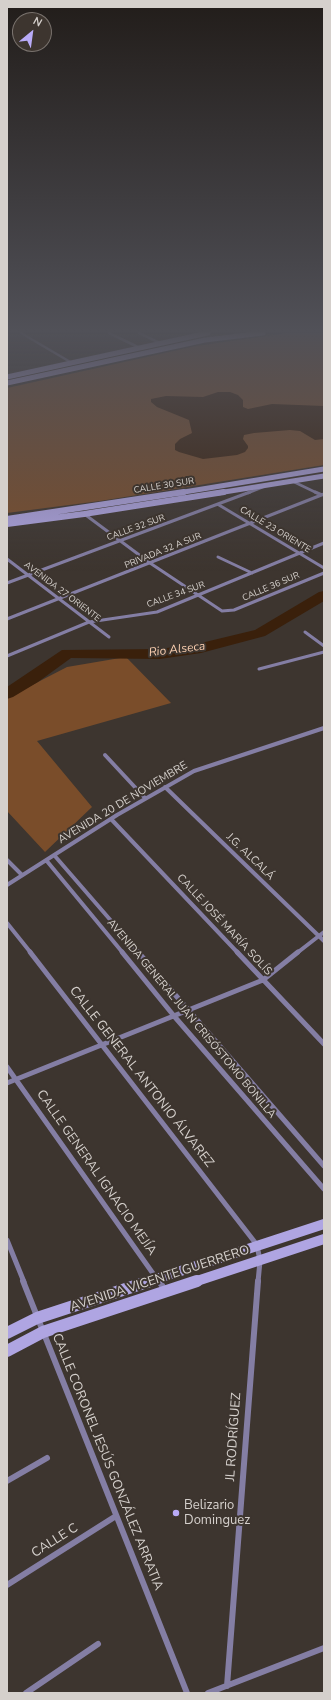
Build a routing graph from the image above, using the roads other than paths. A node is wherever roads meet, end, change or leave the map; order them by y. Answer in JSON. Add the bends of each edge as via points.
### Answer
{"nodes":[{"id":1,"x":324,"y":469,"type":"edge"},
{"id":2,"x":324,"y":476,"type":"edge"},
{"id":3,"x":292,"y":481,"type":"junction"},
{"id":4,"x":269,"y":485,"type":"junction"},
{"id":5,"x":323,"y":495,"type":"edge"},
{"id":6,"x":219,"y":505,"type":"junction"},
{"id":7,"x":78,"y":509,"type":"junction"},
{"id":8,"x":84,"y":514,"type":"junction"},
{"id":9,"x":7,"y":519,"type":"edge"},
{"id":10,"x":250,"y":523,"type":"junction"},
{"id":11,"x":7,"y":524,"type":"edge"},
{"id":12,"x":120,"y":541,"type":"junction"},
{"id":13,"x":324,"y":543,"type":"edge"},
{"id":14,"x":299,"y":553,"type":"junction"},
{"id":15,"x":218,"y":557,"type":"dead end"},
{"id":16,"x":8,"y":560,"type":"edge"},
{"id":17,"x":150,"y":563,"type":"junction"},
{"id":18,"x":324,"y":568,"type":"edge"},
{"id":19,"x":252,"y":573,"type":"junction"},
{"id":20,"x":324,"y":573,"type":"edge"},
{"id":21,"x":28,"y":576,"type":"junction"},
{"id":22,"x":7,"y":583,"type":"edge"},
{"id":23,"x":198,"y":595,"type":"junction"},
{"id":24,"x":59,"y":599,"type":"junction"},
{"id":25,"x":7,"y":620,"type":"edge"},
{"id":26,"x":89,"y":622,"type":"junction"},
{"id":27,"x":305,"y":632,"type":"dead end"},
{"id":28,"x":109,"y":637,"type":"dead end"},
{"id":29,"x":324,"y":641,"type":"edge"},
{"id":30,"x":318,"y":642,"type":"junction"},
{"id":31,"x":324,"y":646,"type":"edge"},
{"id":32,"x":324,"y":652,"type":"edge"},
{"id":33,"x":7,"y":656,"type":"edge"},
{"id":34,"x":259,"y":669,"type":"dead end"},
{"id":35,"x":324,"y":728,"type":"edge"},
{"id":36,"x":105,"y":755,"type":"dead end"},
{"id":37,"x":164,"y":787,"type":"junction"},
{"id":38,"x":145,"y":798,"type":"junction"},
{"id":39,"x":111,"y":819,"type":"junction"},
{"id":40,"x":54,"y":855,"type":"junction"},
{"id":41,"x":7,"y":860,"type":"edge"},
{"id":42,"x":46,"y":860,"type":"junction"},
{"id":43,"x":22,"y":875,"type":"junction"},
{"id":44,"x":7,"y":885,"type":"edge"},
{"id":45,"x":7,"y":923,"type":"edge"},
{"id":46,"x":324,"y":932,"type":"edge"},
{"id":47,"x":319,"y":936,"type":"junction"},
{"id":48,"x":324,"y":941,"type":"edge"},
{"id":49,"x":263,"y":980,"type":"junction"},
{"id":50,"x":188,"y":1011,"type":"junction"},
{"id":51,"x":174,"y":1016,"type":"junction"},
{"id":52,"x":102,"y":1044,"type":"junction"},
{"id":53,"x":324,"y":1044,"type":"edge"},
{"id":54,"x":7,"y":1067,"type":"edge"},
{"id":55,"x":16,"y":1079,"type":"junction"},
{"id":56,"x":7,"y":1083,"type":"edge"},
{"id":57,"x":324,"y":1166,"type":"edge"},
{"id":58,"x":324,"y":1189,"type":"edge"},
{"id":59,"x":324,"y":1224,"type":"edge"},
{"id":60,"x":324,"y":1239,"type":"edge"},
{"id":61,"x":7,"y":1240,"type":"edge"},
{"id":62,"x":257,"y":1245,"type":"junction"},
{"id":63,"x":260,"y":1261,"type":"junction"},
{"id":64,"x":156,"y":1278,"type":"junction"},
{"id":65,"x":166,"y":1292,"type":"junction"},
{"id":66,"x":37,"y":1318,"type":"junction"},
{"id":67,"x":42,"y":1332,"type":"junction"},
{"id":68,"x":7,"y":1333,"type":"edge"},
{"id":69,"x":7,"y":1351,"type":"edge"},
{"id":70,"x":47,"y":1458,"type":"dead end"},
{"id":71,"x":7,"y":1482,"type":"edge"},
{"id":72,"x":116,"y":1516,"type":"junction"},
{"id":73,"x":7,"y":1585,"type":"edge"},
{"id":74,"x":98,"y":1644,"type":"dead end"},
{"id":75,"x":324,"y":1648,"type":"edge"},
{"id":76,"x":227,"y":1686,"type":"junction"},
{"id":77,"x":26,"y":1693,"type":"edge"},
{"id":78,"x":187,"y":1693,"type":"edge"},
{"id":79,"x":208,"y":1693,"type":"edge"}],
"edges":[{"from":1,"to":7,"type":"main road","name":"CALLE 30 SUR"},
{"from":2,"to":3,"type":"main road","name":"CALLE 30 SUR"},
{"from":3,"to":4,"type":"main road","name":"CALLE 30 SUR"},
{"from":3,"to":5,"type":"street"},
{"from":4,"to":6,"type":"street","name":"CALLE 32 SUR"},
{"from":4,"to":8,"type":"main road","name":"CALLE 30 SUR"},
{"from":5,"to":10,"type":"street","name":"PRIVADA 32 A SUR"},
{"from":6,"to":10,"type":"street","name":"CALLE 23 ORIENTE"},
{"from":6,"to":12,"type":"street","name":"CALLE 32 SUR"},
{"from":7,"to":8,"type":"street"},
{"from":7,"to":9,"type":"main road","name":"CALLE 30 SUR"},
{"from":8,"to":11,"type":"main road","name":"CALLE 30 SUR"},
{"from":8,"to":12,"type":"street"},
{"from":10,"to":14,"type":"street","name":"CALLE 23 ORIENTE"},
{"from":10,"to":17,"type":"street","name":"PRIVADA 32 A SUR"},
{"from":12,"to":17,"type":"street"},
{"from":12,"to":21,"type":"street","name":"CALLE 32 SUR"},
{"from":13,"to":14,"type":"street","name":"CALLE 34 SUR"},
{"from":14,"to":18,"type":"street","name":"CALLE 23 ORIENTE"},
{"from":14,"to":19,"type":"street","name":"CALLE 34 SUR"},
{"from":15,"to":19,"type":"street"},
{"from":16,"to":21,"type":"street","name":"AVENIDA 27 ORIENTE"},
{"from":17,"to":23,"type":"street"},
{"from":17,"to":24,"type":"street","name":"PRIVADA 32 A SUR"},
{"from":19,"to":23,"type":"street","name":"CALLE 34 SUR"},
{"from":20,"to":23,"type":"street","name":"CALLE 36 SUR","via":[[234,610],[222,611]]},
{"from":21,"to":22,"type":"street","name":"CALLE 32 SUR"},
{"from":21,"to":24,"type":"street","name":"AVENIDA 27 ORIENTE"},
{"from":23,"to":26,"type":"street","name":"CALLE 34 SUR","via":[[158,612]]},
{"from":24,"to":25,"type":"street","name":"PRIVADA 32 A SUR"},
{"from":24,"to":26,"type":"street","name":"AVENIDA 27 ORIENTE"},
{"from":26,"to":28,"type":"street","name":"AVENIDA 27 ORIENTE"},
{"from":26,"to":33,"type":"street","name":"CALLE 34 SUR"},
{"from":27,"to":30,"type":"street"},
{"from":29,"to":30,"type":"street"},
{"from":30,"to":31,"type":"street"},
{"from":32,"to":34,"type":"street"},
{"from":35,"to":37,"type":"street","name":"AVENIDA 20 DE NOVIEMBRE","via":[[210,764]]},
{"from":36,"to":38,"type":"street"},
{"from":37,"to":38,"type":"street","name":"AVENIDA 20 DE NOVIEMBRE"},
{"from":37,"to":47,"type":"street","name":"J.G. ALCALÁ"},
{"from":38,"to":39,"type":"street","name":"AVENIDA 20 DE NOVIEMBRE"},
{"from":39,"to":40,"type":"street","name":"AVENIDA 20 DE NOVIEMBRE"},
{"from":39,"to":49,"type":"street","name":"CALLE JOSÉ MARÍA SOLÍS"},
{"from":40,"to":42,"type":"street","name":"AVENIDA 20 DE NOVIEMBRE"},
{"from":40,"to":50,"type":"street","name":"AVENIDA GENERAL JUAN CRISÓSTOMO BONILLA"},
{"from":41,"to":43,"type":"street"},
{"from":42,"to":43,"type":"street","name":"AVENIDA 20 DE NOVIEMBRE"},
{"from":42,"to":51,"type":"street","name":"AVENIDA GENERAL JUAN CRISÓSTOMO BONILLA"},
{"from":43,"to":44,"type":"street","name":"AVENIDA 20 DE NOVIEMBRE"},
{"from":45,"to":52,"type":"street","name":"CALLE GENERAL ANTONIO ÁLVAREZ"},
{"from":46,"to":47,"type":"street"},
{"from":47,"to":48,"type":"street","name":"J.G. ALCALÁ"},
{"from":47,"to":49,"type":"street"},
{"from":49,"to":50,"type":"street"},
{"from":49,"to":53,"type":"street","name":"CALLE JOSÉ MARÍA SOLÍS"},
{"from":50,"to":51,"type":"street"},
{"from":50,"to":57,"type":"street","name":"AVENIDA GENERAL JUAN CRISÓSTOMO BONILLA"},
{"from":51,"to":52,"type":"street"},
{"from":51,"to":58,"type":"street","name":"AVENIDA GENERAL JUAN CRISÓSTOMO BONILLA"},
{"from":52,"to":55,"type":"street"},
{"from":52,"to":62,"type":"street","name":"CALLE GENERAL ANTONIO ÁLVAREZ"},
{"from":54,"to":55,"type":"street","name":"CALLE GENERAL IGNACIO MEJÍA"},
{"from":55,"to":56,"type":"street"},
{"from":55,"to":64,"type":"street","name":"CALLE GENERAL IGNACIO MEJÍA"},
{"from":59,"to":62,"type":"main road","name":"AVENIDA VICENTE GUERRERO"},
{"from":60,"to":63,"type":"main road","name":"AVENIDA VICENTE GUERRERO"},
{"from":61,"to":66,"type":"street","name":"CALLE CORONEL JESÚS GONZÁLEZ ARRATIA"},
{"from":62,"to":63,"type":"street","name":"JL RODRÍGUEZ"},
{"from":62,"to":64,"type":"main road","name":"AVENIDA VICENTE GUERRERO"},
{"from":63,"to":65,"type":"main road","name":"AVENIDA VICENTE GUERRERO"},
{"from":63,"to":76,"type":"street","name":"JL RODRÍGUEZ"},
{"from":64,"to":65,"type":"street","name":"CALLE GENERAL IGNACIO MEJÍA"},
{"from":64,"to":66,"type":"main road","name":"AVENIDA VICENTE GUERRERO"},
{"from":65,"to":67,"type":"main road","name":"AVENIDA VICENTE GUERRERO"},
{"from":66,"to":67,"type":"street","name":"CALLE CORONEL JESÚS GONZÁLEZ ARRATIA"},
{"from":66,"to":68,"type":"main road","name":"AVENIDA VICENTE GUERRERO"},
{"from":67,"to":69,"type":"main road","name":"AVENIDA VICENTE GUERRERO"},
{"from":67,"to":72,"type":"street","name":"CALLE CORONEL JESÚS GONZÁLEZ ARRATIA"},
{"from":70,"to":71,"type":"street"},
{"from":72,"to":73,"type":"street","name":"CALLE C"},
{"from":72,"to":78,"type":"street","name":"CALLE CORONEL JESÚS GONZÁLEZ ARRATIA"},
{"from":74,"to":77,"type":"street"},
{"from":75,"to":76,"type":"street"},
{"from":76,"to":79,"type":"street"}]}
